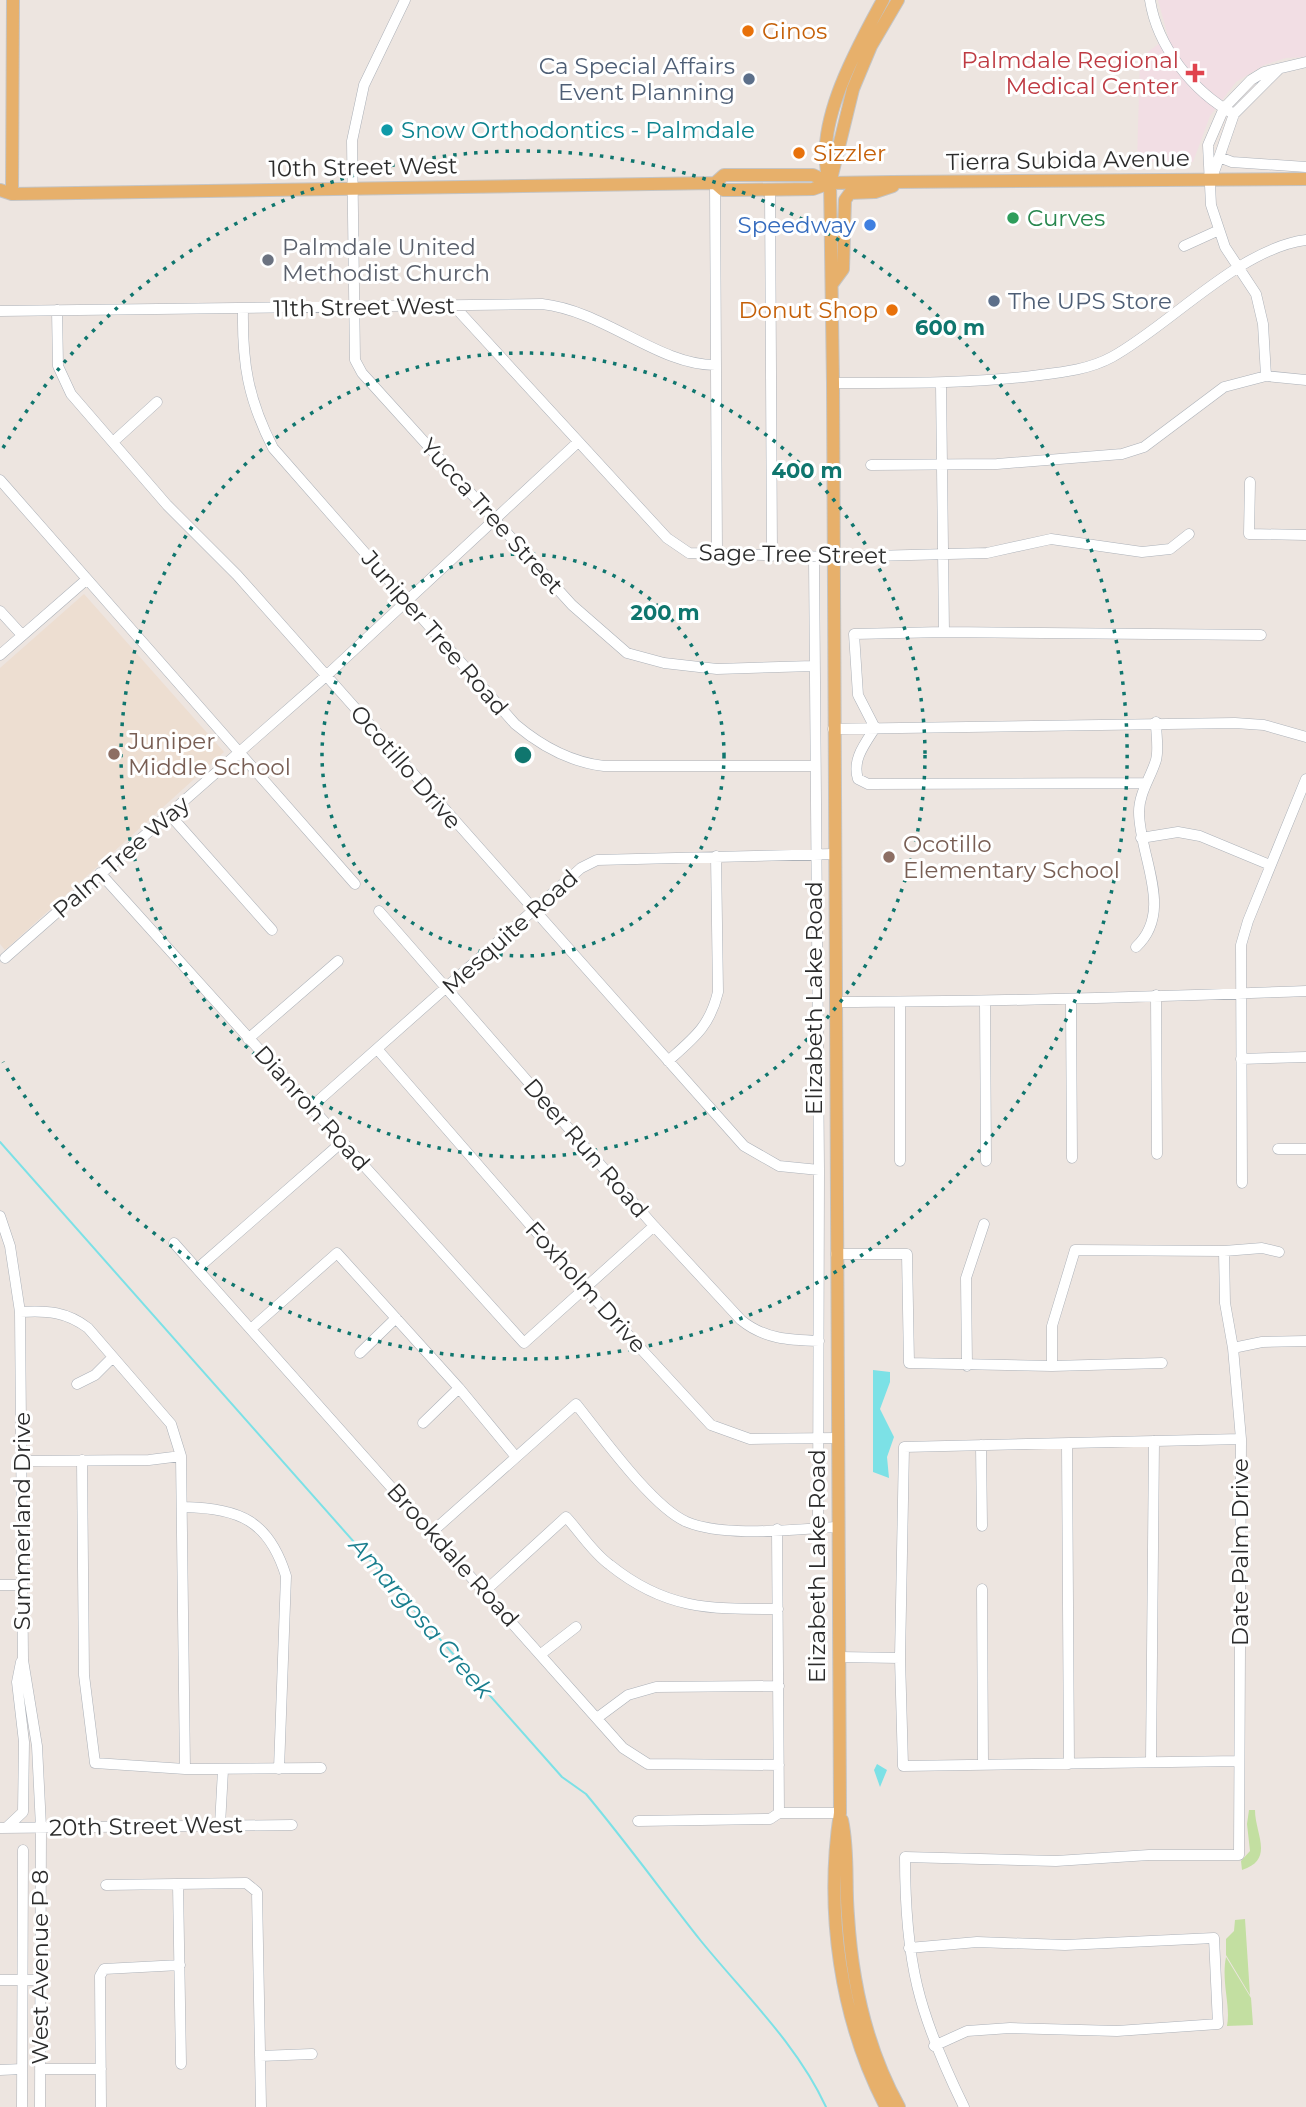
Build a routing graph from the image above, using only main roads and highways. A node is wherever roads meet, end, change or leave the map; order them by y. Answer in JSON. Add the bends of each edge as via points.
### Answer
{"nodes":[{"id":1,"x":13,"y":0,"type":"edge"},
{"id":2,"x":883,"y":0,"type":"edge"},
{"id":3,"x":898,"y":0,"type":"edge"},
{"id":4,"x":862,"y":50,"type":"junction"},
{"id":5,"x":1306,"y":179,"type":"edge"},
{"id":6,"x":907,"y":182,"type":"junction"},
{"id":7,"x":715,"y":183,"type":"junction"},
{"id":8,"x":830,"y":183,"type":"junction"},
{"id":9,"x":4,"y":194,"type":"edge"},
{"id":10,"x":832,"y":284,"type":"junction"},
{"id":11,"x":840,"y":1813,"type":"junction"},
{"id":12,"x":886,"y":2107,"type":"edge"},
{"id":13,"x":898,"y":2107,"type":"edge"}],
"edges":[{"from":1,"to":9,"type":"main road"},
{"from":2,"to":4,"type":"main road"},
{"from":3,"to":4,"type":"main road"},
{"from":4,"to":8,"type":"main road","name":"Elizabeth Lake Road"},
{"from":5,"to":6,"type":"main road","name":"Tierra Subida Avenue"},
{"from":6,"to":8,"type":"main road","name":"Tierra Subida Avenue"},
{"from":6,"to":10,"type":"main road","via":[[875,192],[850,193],[845,200],[843,269]]},
{"from":7,"to":8,"type":"main road","name":"10th Street West","via":[[723,190],[813,189]]},
{"from":7,"to":8,"type":"main road","name":"10th Street West","via":[[724,175],[813,175]]},
{"from":7,"to":9,"type":"main road","name":"10th Street West"},
{"from":8,"to":10,"type":"main road","name":"Elizabeth Lake Road"},
{"from":10,"to":11,"type":"main road","name":"Elizabeth Lake Road"},
{"from":11,"to":12,"type":"main road","name":"Elizabeth Lake Road","via":[[835,1869],[841,1969],[859,2045]]},
{"from":11,"to":13,"type":"main road","name":"Elizabeth Lake Road","via":[[848,1846],[848,1915],[858,1996],[881,2071]]}]}
